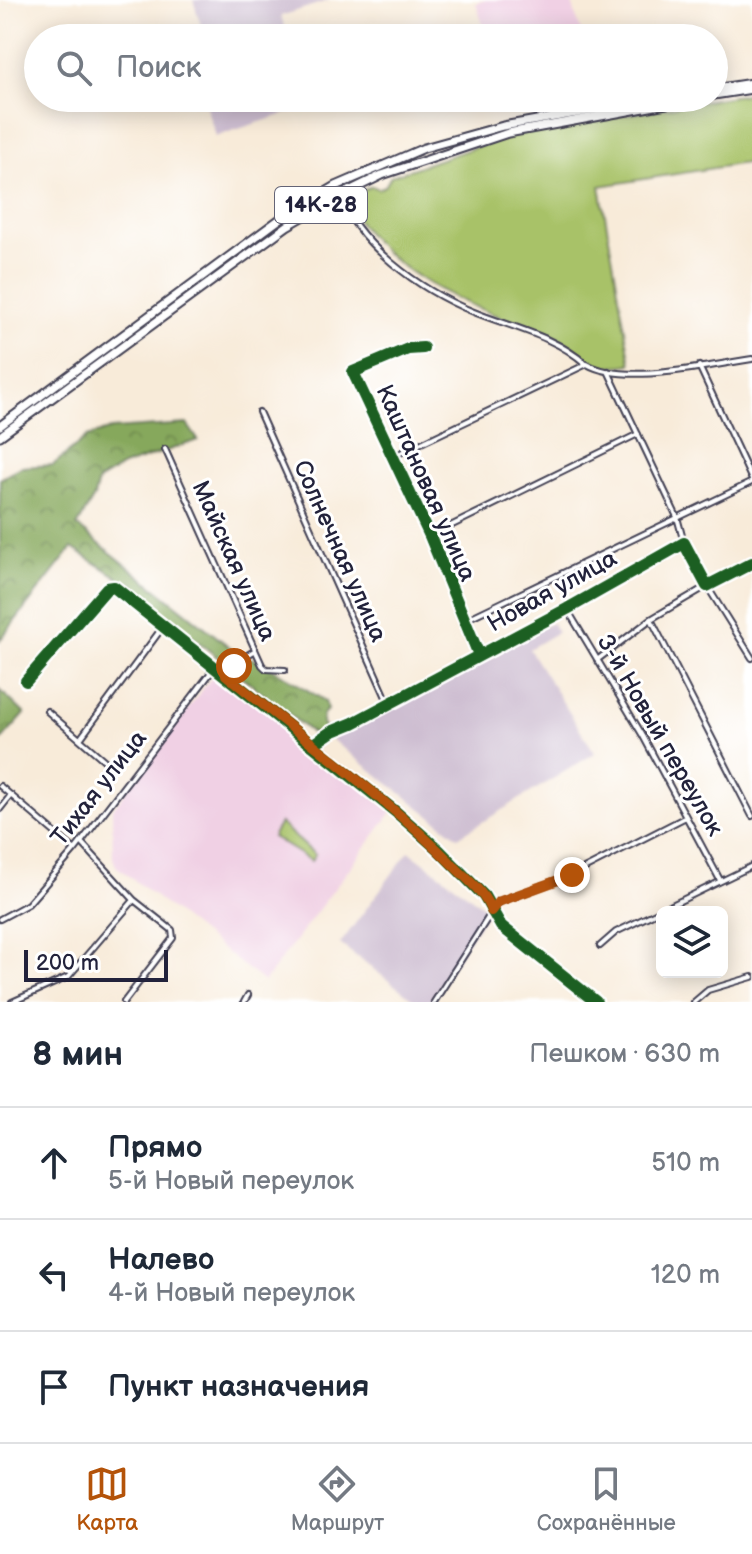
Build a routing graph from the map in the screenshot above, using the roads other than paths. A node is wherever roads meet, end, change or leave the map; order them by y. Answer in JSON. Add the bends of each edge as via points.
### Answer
{"nodes":[{"id":1,"x":752,"y":86,"type":"edge"},
{"id":2,"x":728,"y":90,"type":"edge"},
{"id":3,"x":582,"y":112,"type":"edge"},
{"id":4,"x":623,"y":112,"type":"edge"},
{"id":5,"x":336,"y":186,"type":"junction"},
{"id":6,"x":339,"y":196,"type":"junction"},
{"id":7,"x":423,"y":348,"type":"dead end"},
{"id":8,"x":752,"y":359,"type":"edge"},
{"id":9,"x":587,"y":364,"type":"junction"},
{"id":10,"x":699,"y":366,"type":"junction"},
{"id":11,"x":608,"y":371,"type":"junction"},
{"id":12,"x":259,"y":412,"type":"dead end"},
{"id":13,"x":0,"y":426,"type":"edge"},
{"id":14,"x":638,"y":434,"type":"junction"},
{"id":15,"x":0,"y":436,"type":"edge"},
{"id":16,"x":165,"y":449,"type":"dead end"},
{"id":17,"x":392,"y":457,"type":"junction"},
{"id":18,"x":752,"y":481,"type":"edge"},
{"id":19,"x":677,"y":517,"type":"junction"},
{"id":20,"x":430,"y":536,"type":"junction"},
{"id":21,"x":684,"y":543,"type":"junction"},
{"id":22,"x":752,"y":563,"type":"edge"},
{"id":23,"x":707,"y":586,"type":"junction"},
{"id":24,"x":567,"y":609,"type":"junction"},
{"id":25,"x":651,"y":619,"type":"junction"},
{"id":26,"x":463,"y":621,"type":"junction"},
{"id":27,"x":163,"y":628,"type":"junction"},
{"id":28,"x":254,"y":651,"type":"junction"},
{"id":29,"x":479,"y":655,"type":"junction"},
{"id":30,"x":752,"y":658,"type":"edge"},
{"id":31,"x":597,"y":660,"type":"junction"},
{"id":32,"x":215,"y":667,"type":"junction"},
{"id":33,"x":285,"y":670,"type":"dead end"},
{"id":34,"x":226,"y":675,"type":"junction"},
{"id":35,"x":26,"y":681,"type":"dead end"},
{"id":36,"x":389,"y":704,"type":"junction"},
{"id":37,"x":47,"y":711,"type":"dead end"},
{"id":38,"x":80,"y":739,"type":"junction"},
{"id":39,"x":312,"y":745,"type":"junction"},
{"id":40,"x":104,"y":760,"type":"dead end"},
{"id":41,"x":0,"y":786,"type":"edge"},
{"id":42,"x":11,"y":795,"type":"junction"},
{"id":43,"x":0,"y":809,"type":"edge"},
{"id":44,"x":752,"y":816,"type":"edge"},
{"id":45,"x":686,"y":817,"type":"junction"},
{"id":46,"x":81,"y":842,"type":"junction"},
{"id":47,"x":75,"y":850,"type":"junction"},
{"id":48,"x":752,"y":866,"type":"edge"},
{"id":49,"x":720,"y":880,"type":"junction"},
{"id":50,"x":134,"y":900,"type":"junction"},
{"id":51,"x":491,"y":911,"type":"junction"},
{"id":52,"x":0,"y":919,"type":"edge"},
{"id":53,"x":600,"y":946,"type":"dead end"},
{"id":54,"x":752,"y":977,"type":"edge"},
{"id":55,"x":248,"y":995,"type":"dead end"},
{"id":56,"x":12,"y":1002,"type":"edge"},
{"id":57,"x":124,"y":1002,"type":"edge"},
{"id":58,"x":244,"y":1002,"type":"edge"},
{"id":59,"x":434,"y":1002,"type":"edge"},
{"id":60,"x":596,"y":1002,"type":"edge"},
{"id":61,"x":694,"y":1002,"type":"edge"}],
"edges":[{"from":1,"to":2,"type":"main road"},
{"from":3,"to":5,"type":"main road","number":"14К-28","via":[[424,148]]},
{"from":4,"to":6,"type":"main road","number":"14К-28","via":[[508,133],[382,175]]},
{"from":5,"to":6,"type":"street"},
{"from":5,"to":13,"type":"main road","number":"14К-28","via":[[280,219]]},
{"from":6,"to":9,"type":"street","via":[[366,238],[427,290],[550,339]]},
{"from":6,"to":15,"type":"main road","number":"14К-28","via":[[287,226]]},
{"from":7,"to":17,"type":"street","name":"Каштановая улица","via":[[353,372]]},
{"from":8,"to":10,"type":"street"},
{"from":9,"to":11,"type":"street"},
{"from":9,"to":17,"type":"street"},
{"from":10,"to":11,"type":"street","via":[[640,374]]},
{"from":10,"to":18,"type":"street"},
{"from":11,"to":14,"type":"street"},
{"from":12,"to":36,"type":"street","name":"Солнечная улица"},
{"from":14,"to":19,"type":"street"},
{"from":14,"to":20,"type":"street","name":"Каштановая улица"},
{"from":16,"to":28,"type":"street","name":"Майская улица"},
{"from":17,"to":20,"type":"street","name":"Каштановая улица"},
{"from":18,"to":19,"type":"street"},
{"from":19,"to":21,"type":"street"},
{"from":19,"to":26,"type":"street"},
{"from":20,"to":26,"type":"street","name":"Каштановая улица"},
{"from":21,"to":23,"type":"street"},
{"from":21,"to":24,"type":"street","name":"Новая улица"},
{"from":22,"to":23,"type":"street"},
{"from":23,"to":25,"type":"street"},
{"from":23,"to":30,"type":"street"},
{"from":24,"to":29,"type":"street","name":"Новая улица"},
{"from":24,"to":31,"type":"street","name":"3-й Новый переулок"},
{"from":25,"to":31,"type":"street"},
{"from":25,"to":44,"type":"street"},
{"from":26,"to":29,"type":"street","name":"Каштановая улица"},
{"from":27,"to":32,"type":"street"},
{"from":27,"to":35,"type":"street","via":[[111,586]]},
{"from":27,"to":38,"type":"street"},
{"from":28,"to":33,"type":"street","name":"Майская улица","via":[[266,669]]},
{"from":28,"to":34,"type":"street"},
{"from":29,"to":36,"type":"street","name":"Новая улица"},
{"from":31,"to":45,"type":"street","name":"3-й Новый переулок"},
{"from":32,"to":34,"type":"street"},
{"from":32,"to":46,"type":"street","name":"Тихая улица"},
{"from":34,"to":39,"type":"street"},
{"from":36,"to":39,"type":"street","name":"Новая улица"},
{"from":37,"to":38,"type":"street"},
{"from":38,"to":40,"type":"street"},
{"from":39,"to":51,"type":"street","via":[[439,850],[484,896]]},
{"from":41,"to":42,"type":"street"},
{"from":42,"to":43,"type":"street"},
{"from":42,"to":47,"type":"street"},
{"from":45,"to":49,"type":"street","name":"3-й Новый переулок"},
{"from":45,"to":51,"type":"street","via":[[572,875],[498,902]]},
{"from":46,"to":47,"type":"street","name":"Тихая улица"},
{"from":46,"to":50,"type":"street"},
{"from":47,"to":52,"type":"street","name":"Тихая улица","via":[[28,904]]},
{"from":48,"to":49,"type":"street"},
{"from":49,"to":53,"type":"street","via":[[616,932]]},
{"from":50,"to":56,"type":"street","via":[[68,977]]},
{"from":50,"to":57,"type":"street","via":[[172,930],[173,938]]},
{"from":51,"to":59,"type":"street"},
{"from":51,"to":60,"type":"street","via":[[501,926]]},
{"from":54,"to":61,"type":"street","via":[[708,990]]},
{"from":55,"to":58,"type":"street"}]}
